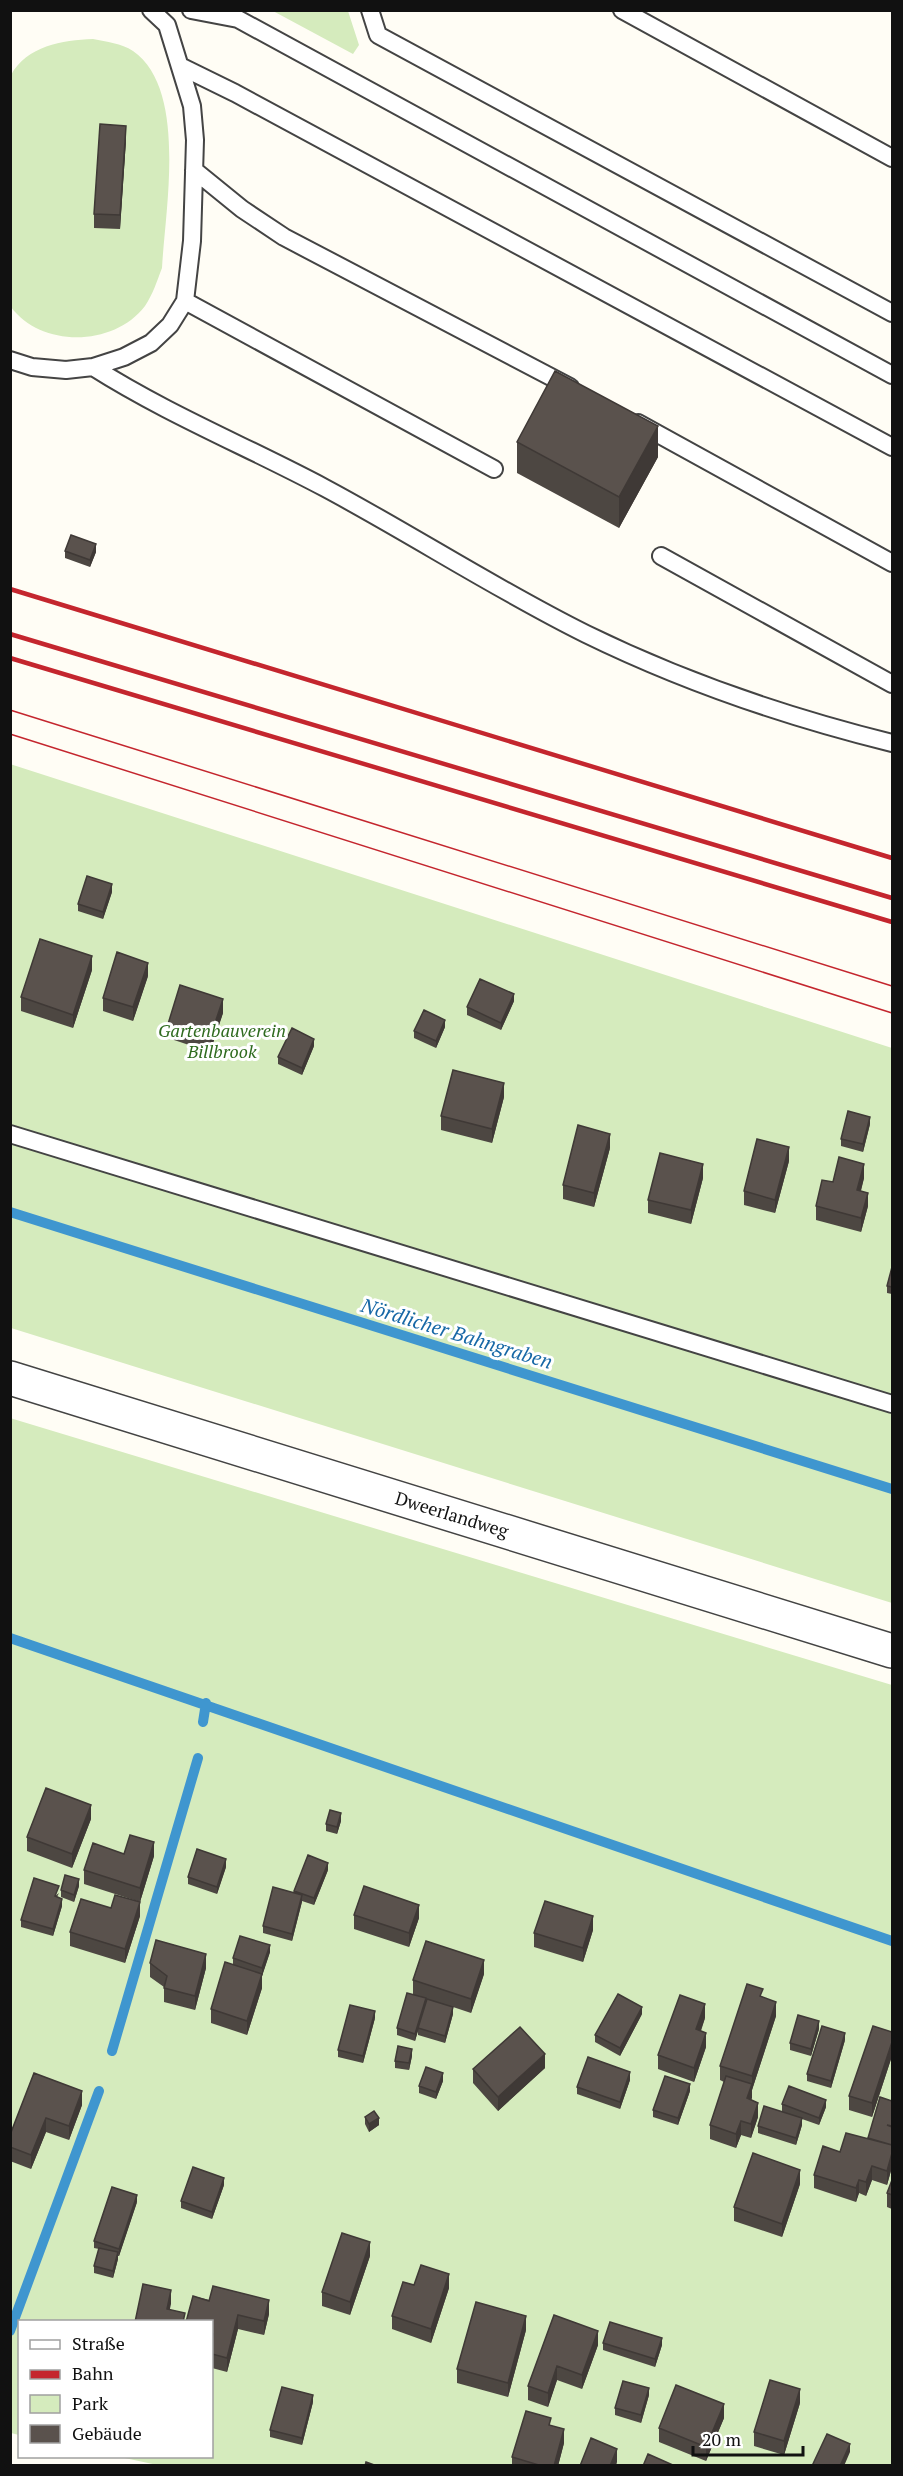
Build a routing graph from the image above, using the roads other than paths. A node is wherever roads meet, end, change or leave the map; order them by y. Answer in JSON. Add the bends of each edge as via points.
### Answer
{"nodes":[{"id":1,"x":151,"y":10,"type":"edge"},
{"id":2,"x":191,"y":10,"type":"edge"},
{"id":3,"x":370,"y":10,"type":"edge"},
{"id":4,"x":622,"y":10,"type":"edge"},
{"id":5,"x":182,"y":67,"type":"junction"},
{"id":6,"x":892,"y":158,"type":"edge"},
{"id":7,"x":194,"y":170,"type":"junction"},
{"id":8,"x":185,"y":301,"type":"junction"},
{"id":9,"x":892,"y":313,"type":"edge"},
{"id":10,"x":10,"y":360,"type":"edge"},
{"id":11,"x":93,"y":367,"type":"junction"},
{"id":12,"x":892,"y":375,"type":"edge"},
{"id":13,"x":581,"y":393,"type":"edge"},
{"id":14,"x":624,"y":415,"type":"edge"},
{"id":15,"x":892,"y":447,"type":"edge"},
{"id":16,"x":494,"y":469,"type":"dead end"},
{"id":17,"x":661,"y":556,"type":"dead end"},
{"id":18,"x":892,"y":563,"type":"edge"},
{"id":19,"x":892,"y":684,"type":"edge"},
{"id":20,"x":892,"y":743,"type":"edge"},
{"id":21,"x":10,"y":1134,"type":"edge"},
{"id":22,"x":10,"y":1378,"type":"edge"},
{"id":23,"x":892,"y":1404,"type":"edge"},
{"id":24,"x":892,"y":1651,"type":"edge"}],
"edges":[{"from":1,"to":5,"type":"lane","via":[[168,25]]},
{"from":2,"to":12,"type":"lane","via":[[238,19]]},
{"from":3,"to":9,"type":"lane","via":[[378,35]]},
{"from":4,"to":6,"type":"lane"},
{"from":5,"to":7,"type":"lane","via":[[192,106]]},
{"from":5,"to":15,"type":"lane"},
{"from":7,"to":8,"type":"lane"},
{"from":7,"to":13,"type":"lane","via":[[284,237]]},
{"from":8,"to":11,"type":"lane","via":[[170,325],[151,343]]},
{"from":8,"to":16,"type":"lane"},
{"from":10,"to":11,"type":"lane","via":[[32,367],[66,370]]},
{"from":11,"to":20,"type":"lane","via":[[129,390],[325,488],[594,638],[728,694],[824,726]]},
{"from":14,"to":18,"type":"lane"},
{"from":17,"to":19,"type":"lane"},
{"from":21,"to":23,"type":"lane"},
{"from":22,"to":24,"type":"street","name":"Dweerlandweg"}]}
